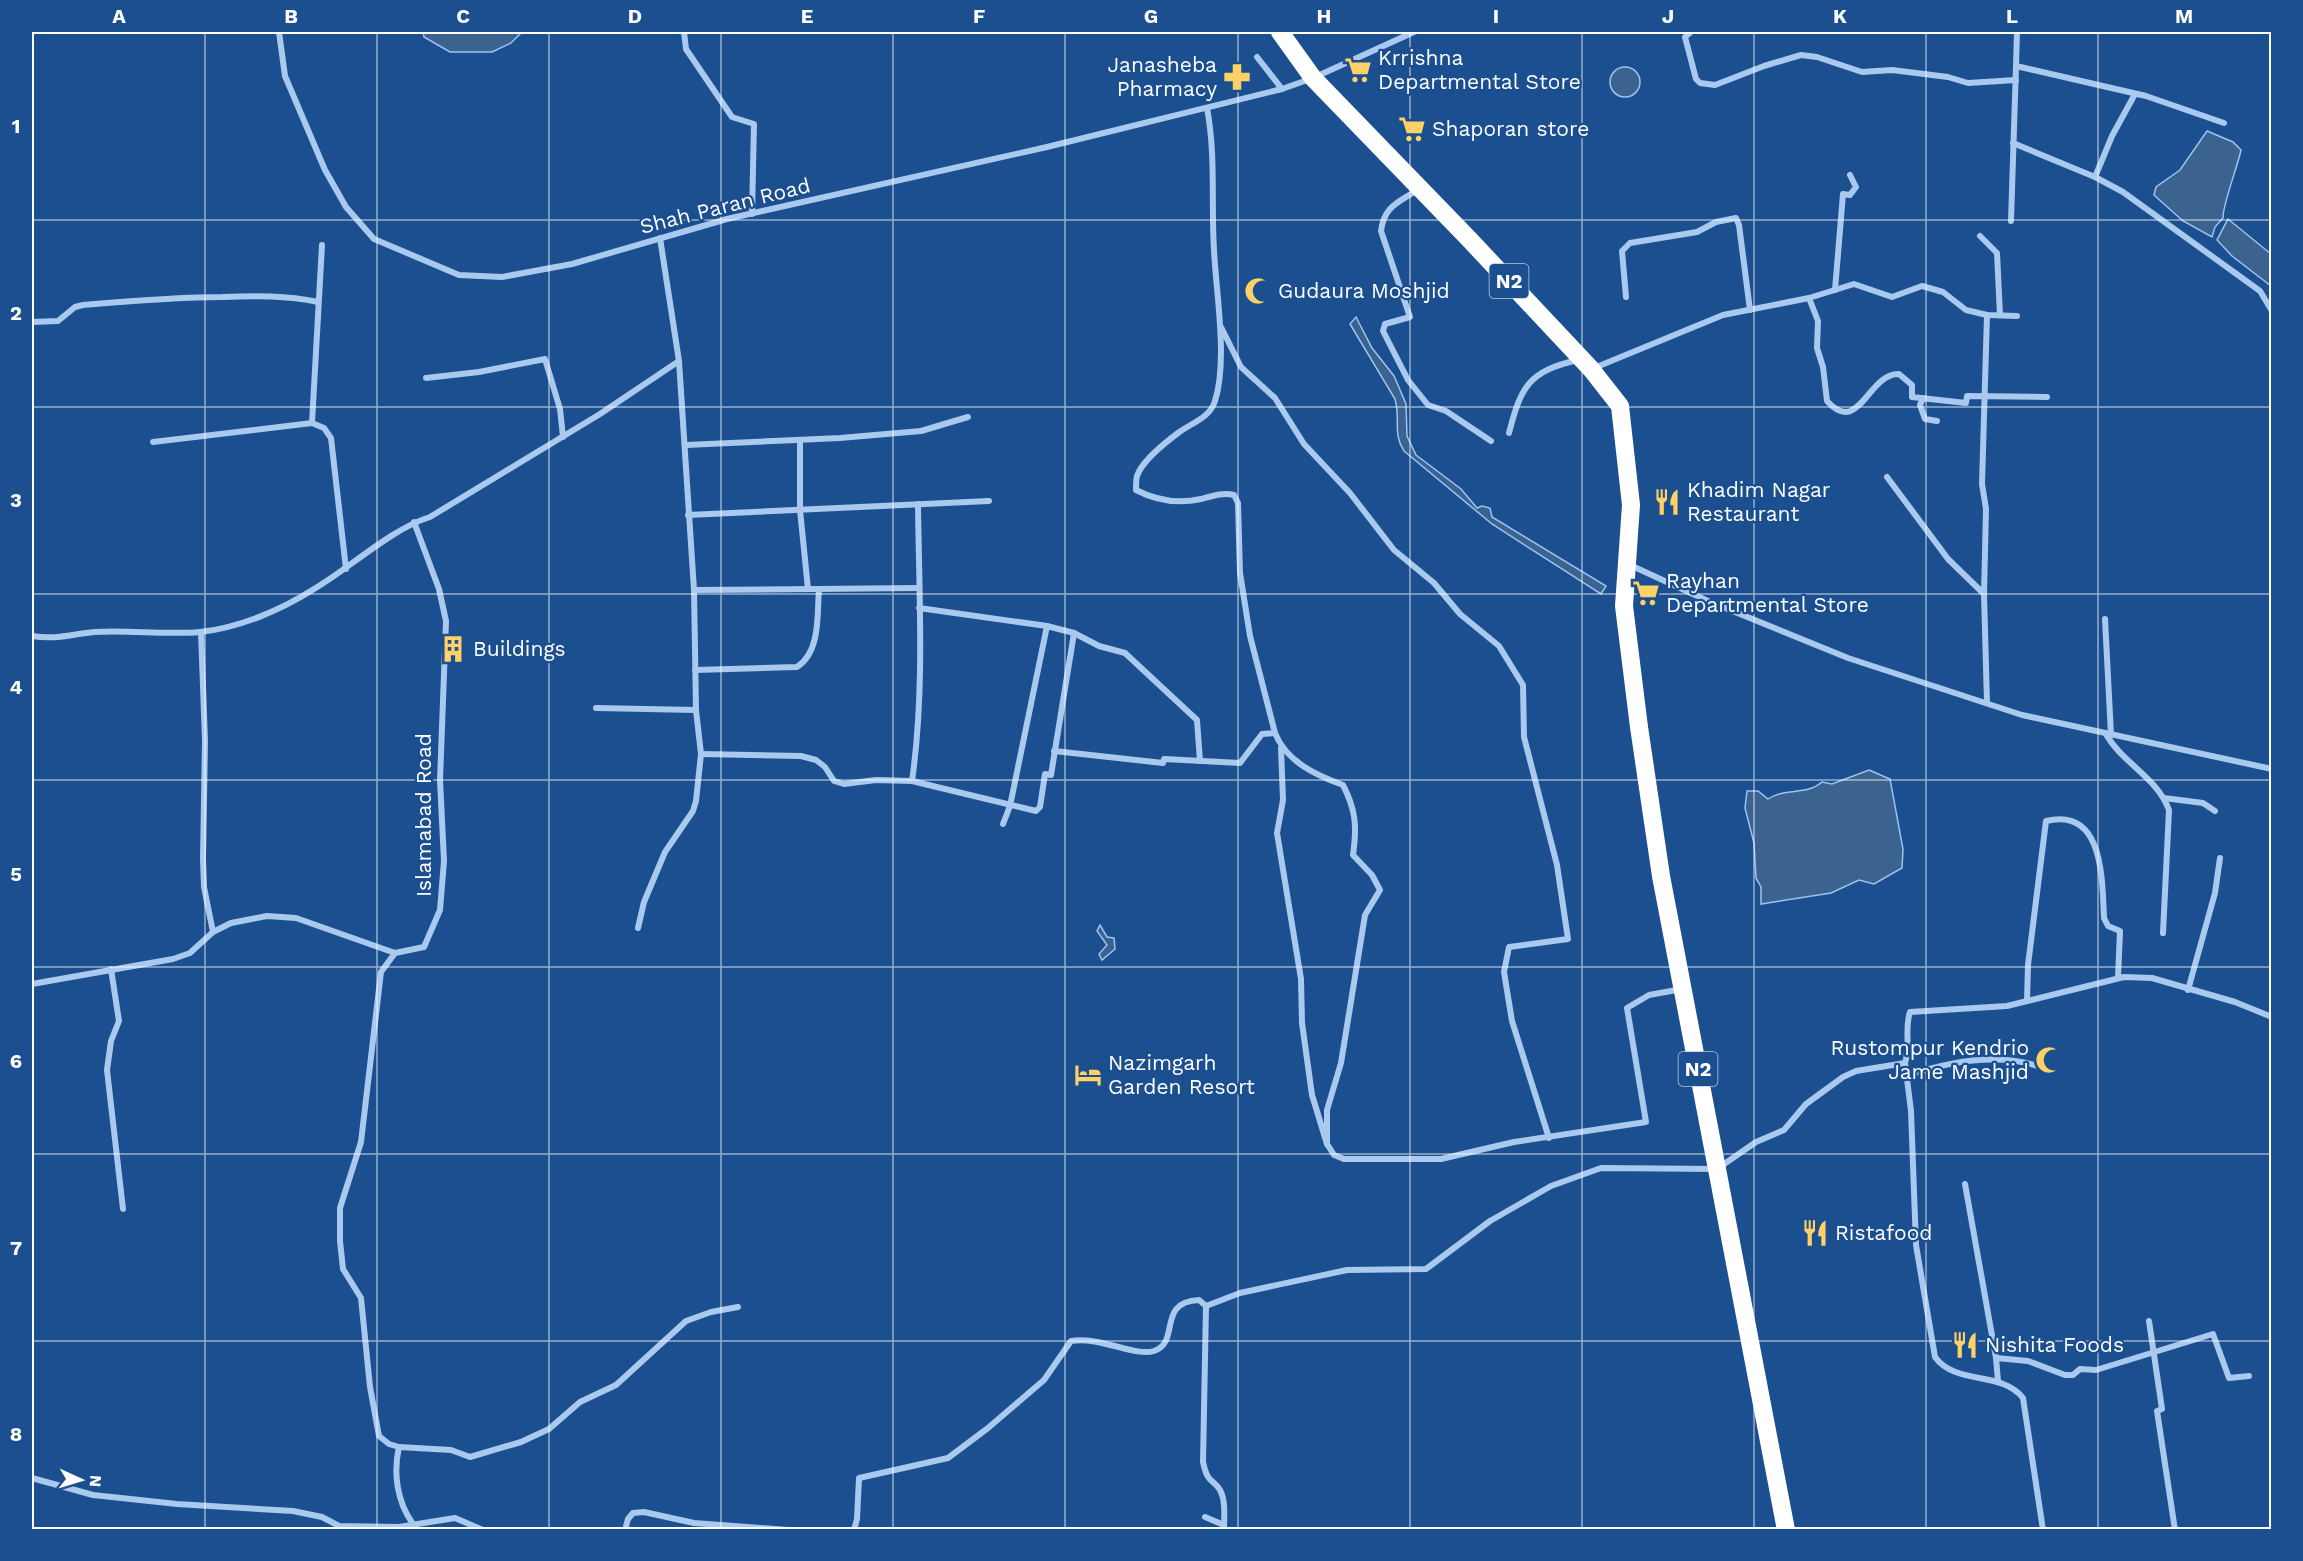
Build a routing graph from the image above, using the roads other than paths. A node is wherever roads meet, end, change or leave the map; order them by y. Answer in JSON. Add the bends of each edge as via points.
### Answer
{"nodes":[{"id":1,"x":279,"y":32,"type":"edge"},
{"id":2,"x":684,"y":32,"type":"edge"},
{"id":3,"x":1280,"y":32,"type":"edge"},
{"id":4,"x":1414,"y":32,"type":"edge"},
{"id":5,"x":1691,"y":32,"type":"edge"},
{"id":6,"x":2017,"y":32,"type":"edge"},
{"id":7,"x":1257,"y":57,"type":"dead end"},
{"id":8,"x":2016,"y":66,"type":"junction"},
{"id":9,"x":1313,"y":78,"type":"junction"},
{"id":10,"x":2016,"y":80,"type":"junction"},
{"id":11,"x":1282,"y":90,"type":"junction"},
{"id":12,"x":2135,"y":94,"type":"junction"},
{"id":13,"x":1207,"y":108,"type":"junction"},
{"id":14,"x":2224,"y":123,"type":"dead end"},
{"id":15,"x":2013,"y":143,"type":"junction"},
{"id":16,"x":1850,"y":175,"type":"dead end"},
{"id":17,"x":2094,"y":177,"type":"junction"},
{"id":18,"x":1420,"y":188,"type":"junction"},
{"id":19,"x":752,"y":214,"type":"junction"},
{"id":20,"x":2011,"y":221,"type":"dead end"},
{"id":21,"x":1980,"y":237,"type":"dead end"},
{"id":22,"x":660,"y":238,"type":"junction"},
{"id":23,"x":322,"y":245,"type":"dead end"},
{"id":24,"x":1835,"y":290,"type":"junction"},
{"id":25,"x":1626,"y":297,"type":"dead end"},
{"id":26,"x":1809,"y":298,"type":"junction"},
{"id":27,"x":318,"y":302,"type":"junction"},
{"id":28,"x":1750,"y":310,"type":"junction"},
{"id":29,"x":2271,"y":311,"type":"edge"},
{"id":30,"x":1987,"y":315,"type":"junction"},
{"id":31,"x":2000,"y":315,"type":"junction"},
{"id":32,"x":2017,"y":316,"type":"dead end"},
{"id":33,"x":32,"y":322,"type":"edge"},
{"id":34,"x":1220,"y":324,"type":"junction"},
{"id":35,"x":680,"y":361,"type":"junction"},
{"id":36,"x":1586,"y":364,"type":"junction"},
{"id":37,"x":426,"y":378,"type":"dead end"},
{"id":38,"x":1984,"y":397,"type":"junction"},
{"id":39,"x":2047,"y":397,"type":"dead end"},
{"id":40,"x":1923,"y":398,"type":"junction"},
{"id":41,"x":968,"y":417,"type":"dead end"},
{"id":42,"x":1936,"y":421,"type":"dead end"},
{"id":43,"x":312,"y":423,"type":"junction"},
{"id":44,"x":1509,"y":433,"type":"dead end"},
{"id":45,"x":563,"y":436,"type":"junction"},
{"id":46,"x":800,"y":440,"type":"junction"},
{"id":47,"x":1491,"y":441,"type":"dead end"},
{"id":48,"x":153,"y":442,"type":"dead end"},
{"id":49,"x":686,"y":445,"type":"junction"},
{"id":50,"x":1887,"y":477,"type":"dead end"},
{"id":51,"x":989,"y":501,"type":"dead end"},
{"id":52,"x":918,"y":504,"type":"junction"},
{"id":53,"x":800,"y":510,"type":"junction"},
{"id":54,"x":688,"y":515,"type":"junction"},
{"id":55,"x":414,"y":522,"type":"junction"},
{"id":56,"x":346,"y":569,"type":"junction"},
{"id":57,"x":1627,"y":570,"type":"junction"},
{"id":58,"x":919,"y":588,"type":"junction"},
{"id":59,"x":808,"y":589,"type":"junction"},
{"id":60,"x":819,"y":589,"type":"junction"},
{"id":61,"x":694,"y":590,"type":"junction"},
{"id":62,"x":1983,"y":594,"type":"junction"},
{"id":63,"x":919,"y":608,"type":"junction"},
{"id":64,"x":2105,"y":619,"type":"dead end"},
{"id":65,"x":1047,"y":626,"type":"junction"},
{"id":66,"x":201,"y":632,"type":"junction"},
{"id":67,"x":1074,"y":633,"type":"junction"},
{"id":68,"x":32,"y":636,"type":"edge"},
{"id":69,"x":696,"y":670,"type":"junction"},
{"id":70,"x":1987,"y":703,"type":"junction"},
{"id":71,"x":596,"y":708,"type":"dead end"},
{"id":72,"x":696,"y":710,"type":"junction"},
{"id":73,"x":1275,"y":733,"type":"junction"},
{"id":74,"x":2108,"y":734,"type":"junction"},
{"id":75,"x":1281,"y":748,"type":"junction"},
{"id":76,"x":1054,"y":751,"type":"junction"},
{"id":77,"x":701,"y":754,"type":"junction"},
{"id":78,"x":1200,"y":761,"type":"junction"},
{"id":79,"x":2271,"y":770,"type":"edge"},
{"id":80,"x":912,"y":781,"type":"junction"},
{"id":81,"x":2164,"y":798,"type":"junction"},
{"id":82,"x":1010,"y":806,"type":"junction"},
{"id":83,"x":2215,"y":811,"type":"dead end"},
{"id":84,"x":1003,"y":824,"type":"dead end"},
{"id":85,"x":2220,"y":858,"type":"dead end"},
{"id":86,"x":638,"y":928,"type":"dead end"},
{"id":87,"x":213,"y":932,"type":"junction"},
{"id":88,"x":2163,"y":933,"type":"dead end"},
{"id":89,"x":395,"y":953,"type":"junction"},
{"id":90,"x":111,"y":969,"type":"junction"},
{"id":91,"x":2118,"y":978,"type":"junction"},
{"id":92,"x":32,"y":984,"type":"edge"},
{"id":93,"x":1682,"y":988,"type":"junction"},
{"id":94,"x":2188,"y":990,"type":"junction"},
{"id":95,"x":2027,"y":1001,"type":"junction"},
{"id":96,"x":2271,"y":1017,"type":"edge"},
{"id":97,"x":1905,"y":1063,"type":"junction"},
{"id":98,"x":2038,"y":1066,"type":"dead end"},
{"id":99,"x":1907,"y":1076,"type":"junction"},
{"id":100,"x":1549,"y":1138,"type":"junction"},
{"id":101,"x":1327,"y":1144,"type":"junction"},
{"id":102,"x":1717,"y":1169,"type":"junction"},
{"id":103,"x":1965,"y":1184,"type":"dead end"},
{"id":104,"x":123,"y":1209,"type":"dead end"},
{"id":105,"x":1206,"y":1306,"type":"junction"},
{"id":106,"x":738,"y":1307,"type":"dead end"},
{"id":107,"x":2149,"y":1321,"type":"dead end"},
{"id":108,"x":2152,"y":1351,"type":"junction"},
{"id":109,"x":1996,"y":1358,"type":"junction"},
{"id":110,"x":2249,"y":1376,"type":"dead end"},
{"id":111,"x":1998,"y":1381,"type":"junction"},
{"id":112,"x":399,"y":1447,"type":"junction"},
{"id":113,"x":32,"y":1478,"type":"edge"},
{"id":114,"x":1205,"y":1517,"type":"dead end"},
{"id":115,"x":413,"y":1524,"type":"junction"},
{"id":116,"x":693,"y":1526,"type":"edge"},
{"id":117,"x":1224,"y":1527,"type":"edge"},
{"id":118,"x":483,"y":1530,"type":"edge"},
{"id":119,"x":625,"y":1530,"type":"edge"},
{"id":120,"x":788,"y":1530,"type":"edge"},
{"id":121,"x":854,"y":1530,"type":"edge"},
{"id":122,"x":1786,"y":1530,"type":"edge"},
{"id":123,"x":2043,"y":1530,"type":"edge"},
{"id":124,"x":2175,"y":1530,"type":"edge"}],
"edges":[{"from":1,"to":22,"type":"street","name":"Shah Paran Road","via":[[285,76],[325,170],[346,207],[374,239],[459,276],[502,277],[572,264]]},
{"from":2,"to":19,"type":"street","via":[[686,49],[732,117],[754,124]]},
{"from":3,"to":9,"type":"highway","number":"N2"},
{"from":4,"to":9,"type":"street","name":"Shah Paran Road"},
{"from":5,"to":10,"type":"street","via":[[1684,37],[1700,83],[1715,85],[1801,55],[1862,72],[1892,70],[1968,83]]},
{"from":6,"to":8,"type":"street"},
{"from":7,"to":11,"type":"street"},
{"from":8,"to":10,"type":"street"},
{"from":8,"to":12,"type":"street"},
{"from":9,"to":11,"type":"street","name":"Shah Paran Road"},
{"from":9,"to":18,"type":"highway","number":"N2"},
{"from":10,"to":15,"type":"street"},
{"from":11,"to":13,"type":"street","name":"Shah Paran Road"},
{"from":12,"to":14,"type":"street"},
{"from":12,"to":17,"type":"street"},
{"from":13,"to":19,"type":"street","name":"Shah Paran Road"},
{"from":13,"to":34,"type":"street","via":[[1214,145],[1212,208]]},
{"from":15,"to":17,"type":"street"},
{"from":15,"to":20,"type":"street"},
{"from":16,"to":24,"type":"street","via":[[1856,187],[1850,195],[1842,194]]},
{"from":17,"to":29,"type":"street","via":[[2148,209],[2260,291]]},
{"from":18,"to":36,"type":"highway","number":"N2"},
{"from":18,"to":47,"type":"street","via":[[1383,218],[1381,231],[1410,317],[1385,324],[1383,331],[1408,380],[1428,405],[1446,411]]},
{"from":19,"to":22,"type":"street","name":"Shah Paran Road"},
{"from":21,"to":31,"type":"street","via":[[1997,253]]},
{"from":22,"to":35,"type":"street"},
{"from":23,"to":27,"type":"street"},
{"from":24,"to":26,"type":"street"},
{"from":24,"to":30,"type":"street","via":[[1854,284],[1892,297],[1922,286],[1943,292],[1966,310]]},
{"from":25,"to":28,"type":"street","via":[[1624,246],[1697,232],[1736,218]]},
{"from":26,"to":28,"type":"street"},
{"from":26,"to":40,"type":"street","via":[[1818,321],[1817,348],[1829,404],[1838,410],[1854,410],[1889,373],[1899,374],[1912,385],[1912,397]]},
{"from":27,"to":33,"type":"street","via":[[272,295],[190,296],[83,305],[58,321]]},
{"from":27,"to":43,"type":"street"},
{"from":28,"to":36,"type":"street","via":[[1723,315]]},
{"from":30,"to":31,"type":"street"},
{"from":30,"to":38,"type":"street"},
{"from":31,"to":32,"type":"street"},
{"from":34,"to":73,"type":"street","via":[[1215,401],[1209,412],[1178,433],[1144,465],[1137,476],[1136,490],[1171,502],[1234,495],[1238,503],[1240,573],[1250,636]]},
{"from":34,"to":100,"type":"street","via":[[1241,367],[1275,398],[1304,444],[1350,493],[1394,550],[1499,646],[1523,685],[1524,737],[1557,865],[1568,939],[1509,947],[1504,972],[1512,1021]]},
{"from":35,"to":45,"type":"street"},
{"from":35,"to":49,"type":"street"},
{"from":36,"to":44,"type":"street","via":[[1539,372],[1527,383],[1517,403]]},
{"from":36,"to":57,"type":"highway","number":"N2","via":[[1620,406],[1631,505]]},
{"from":37,"to":45,"type":"street","via":[[545,360],[560,409]]},
{"from":38,"to":39,"type":"street"},
{"from":38,"to":40,"type":"street","via":[[1967,396],[1966,403]]},
{"from":38,"to":62,"type":"street"},
{"from":40,"to":42,"type":"street","via":[[1920,405],[1925,419]]},
{"from":41,"to":46,"type":"street","via":[[921,431]]},
{"from":43,"to":48,"type":"street"},
{"from":43,"to":56,"type":"street","via":[[324,428],[331,438]]},
{"from":45,"to":55,"type":"street","via":[[430,517]]},
{"from":46,"to":49,"type":"street"},
{"from":46,"to":53,"type":"street"},
{"from":49,"to":54,"type":"street"},
{"from":50,"to":62,"type":"street","via":[[1954,566]]},
{"from":51,"to":52,"type":"street"},
{"from":52,"to":53,"type":"street"},
{"from":52,"to":58,"type":"street"},
{"from":53,"to":54,"type":"street"},
{"from":53,"to":59,"type":"street"},
{"from":54,"to":61,"type":"street"},
{"from":55,"to":56,"type":"street"},
{"from":55,"to":89,"type":"street","name":"Islamabad Road","via":[[439,589],[446,621],[440,780],[444,861],[440,910],[432,933],[424,947]]},
{"from":56,"to":66,"type":"street","via":[[288,605]]},
{"from":57,"to":70,"type":"street","via":[[1848,658]]},
{"from":57,"to":93,"type":"highway","number":"N2","via":[[1624,606],[1660,864]]},
{"from":58,"to":60,"type":"street"},
{"from":58,"to":63,"type":"street"},
{"from":59,"to":60,"type":"street"},
{"from":59,"to":61,"type":"street"},
{"from":60,"to":69,"type":"street","via":[[815,637],[802,664]]},
{"from":61,"to":69,"type":"street"},
{"from":62,"to":70,"type":"street"},
{"from":63,"to":65,"type":"street"},
{"from":63,"to":80,"type":"street","via":[[917,734]]},
{"from":64,"to":74,"type":"street"},
{"from":65,"to":67,"type":"street"},
{"from":65,"to":82,"type":"street"},
{"from":66,"to":68,"type":"street"},
{"from":66,"to":87,"type":"street","via":[[205,741],[202,859]]},
{"from":67,"to":76,"type":"street"},
{"from":67,"to":78,"type":"street","via":[[1125,653],[1197,720]]},
{"from":69,"to":72,"type":"street"},
{"from":70,"to":74,"type":"street"},
{"from":71,"to":72,"type":"street"},
{"from":72,"to":77,"type":"street"},
{"from":73,"to":75,"type":"street"},
{"from":73,"to":78,"type":"street","via":[[1262,734],[1240,763]]},
{"from":74,"to":79,"type":"street"},
{"from":74,"to":81,"type":"street","via":[[2114,748]]},
{"from":75,"to":101,"type":"street","via":[[1283,800],[1277,833],[1301,979],[1302,1023],[1312,1095]]},
{"from":75,"to":101,"type":"street","via":[[1317,776],[1343,784],[1357,824],[1353,855],[1380,890],[1365,915],[1341,1063],[1327,1110]]},
{"from":76,"to":78,"type":"street","via":[[1163,763],[1164,759]]},
{"from":76,"to":82,"type":"street","via":[[1051,775],[1045,774],[1038,809]]},
{"from":77,"to":80,"type":"street","via":[[801,756],[816,760],[834,781],[844,784]]},
{"from":77,"to":86,"type":"street","via":[[693,811],[665,852],[644,902]]},
{"from":80,"to":82,"type":"street"},
{"from":81,"to":83,"type":"street","via":[[2204,803]]},
{"from":81,"to":88,"type":"street","via":[[2169,810]]},
{"from":82,"to":84,"type":"street"},
{"from":85,"to":94,"type":"street","via":[[2215,893]]},
{"from":87,"to":89,"type":"street","via":[[267,916],[296,918]]},
{"from":87,"to":90,"type":"street","via":[[190,953]]},
{"from":89,"to":112,"type":"street","via":[[381,972],[361,1142],[340,1208],[340,1241],[343,1269],[361,1298],[379,1436]]},
{"from":90,"to":92,"type":"street"},
{"from":90,"to":104,"type":"street","via":[[118,1021],[107,1070]]},
{"from":91,"to":94,"type":"street","via":[[2152,978]]},
{"from":91,"to":95,"type":"street"},
{"from":91,"to":95,"type":"street","via":[[2120,931],[2108,926],[2104,918],[2097,850],[2081,824],[2071,819],[2046,821]]},
{"from":93,"to":100,"type":"street","via":[[1649,995],[1627,1008],[1646,1122]]},
{"from":93,"to":102,"type":"highway","number":"N2"},
{"from":94,"to":96,"type":"street","via":[[2235,1002]]},
{"from":95,"to":97,"type":"street","via":[[2007,1006],[1910,1012],[1905,1024],[1909,1049]]},
{"from":97,"to":99,"type":"street"},
{"from":97,"to":102,"type":"street","via":[[1856,1071],[1844,1077],[1806,1104],[1784,1130],[1756,1142]]},
{"from":98,"to":99,"type":"street","via":[[2020,1060],[1960,1062]]},
{"from":99,"to":111,"type":"street","via":[[1916,1245],[1935,1357],[1958,1373]]},
{"from":100,"to":101,"type":"street","via":[[1441,1159],[1344,1159],[1334,1155]]},
{"from":102,"to":105,"type":"street","via":[[1601,1168],[1541,1192],[1490,1221],[1426,1269],[1347,1270],[1240,1293]]},
{"from":102,"to":122,"type":"highway","number":"N2"},
{"from":103,"to":109,"type":"street"},
{"from":105,"to":117,"type":"street","via":[[1203,1462],[1206,1478],[1220,1489]]},
{"from":105,"to":121,"type":"street","via":[[1198,1300],[1183,1301],[1175,1308],[1163,1345],[1154,1352],[1130,1350],[1093,1339],[1071,1341],[1044,1380],[948,1458],[859,1478]]},
{"from":106,"to":112,"type":"street","via":[[686,1321],[616,1385],[580,1402],[549,1429],[521,1442],[470,1457],[451,1450]]},
{"from":107,"to":108,"type":"street"},
{"from":108,"to":109,"type":"street","via":[[2096,1370],[2080,1369],[2073,1375],[2028,1361]]},
{"from":108,"to":110,"type":"street","via":[[2213,1334],[2229,1378]]},
{"from":108,"to":124,"type":"street"},
{"from":109,"to":111,"type":"street"},
{"from":111,"to":123,"type":"street","via":[[2015,1388],[2024,1398]]},
{"from":112,"to":115,"type":"street","via":[[395,1461],[397,1483],[405,1512]]},
{"from":113,"to":115,"type":"street","via":[[93,1495],[293,1511],[322,1517],[339,1526],[378,1528]]},
{"from":114,"to":117,"type":"street"},
{"from":115,"to":118,"type":"street","via":[[455,1518]]},
{"from":116,"to":119,"type":"street","via":[[644,1512],[633,1513]]},
{"from":116,"to":120,"type":"street"}]}
